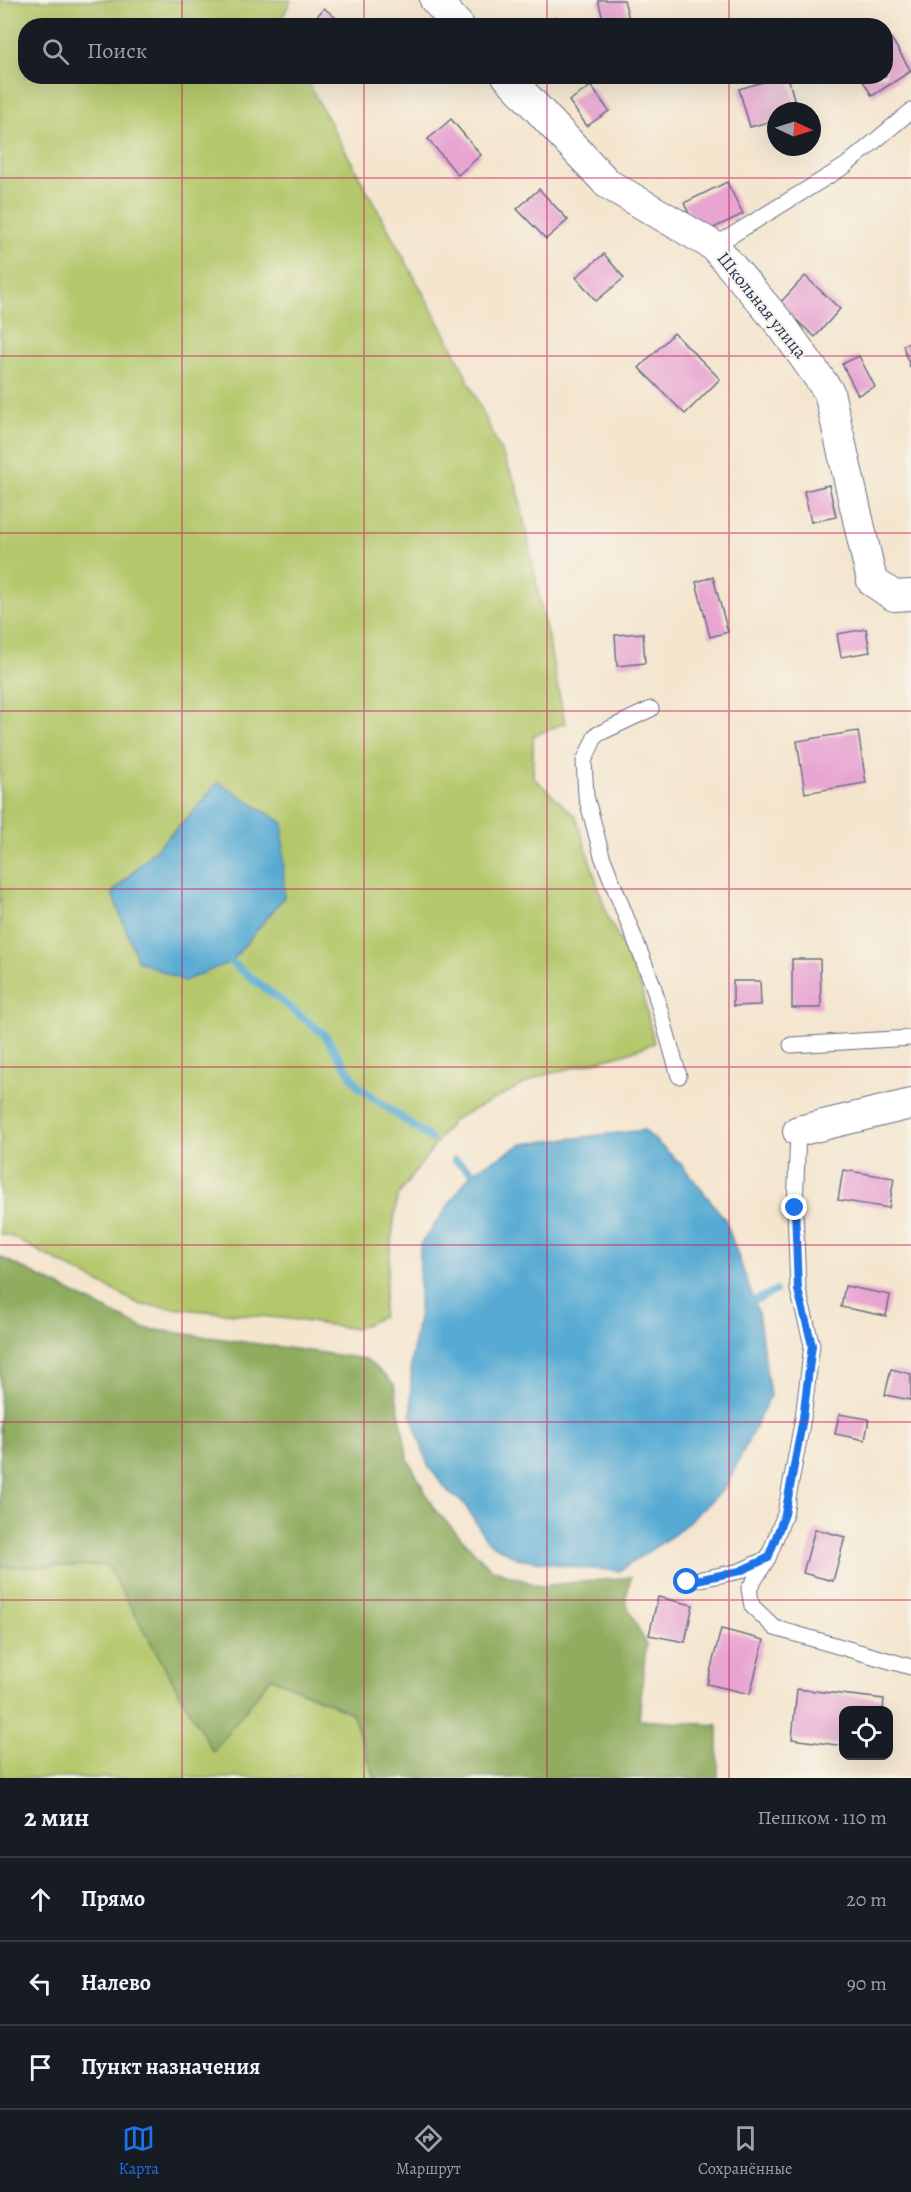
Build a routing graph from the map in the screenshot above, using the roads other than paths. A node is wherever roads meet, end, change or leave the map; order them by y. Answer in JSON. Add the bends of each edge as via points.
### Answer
{"nodes":[{"id":1,"x":435,"y":0,"type":"edge"},
{"id":2,"x":452,"y":18,"type":"edge"},
{"id":3,"x":514,"y":84,"type":"edge"},
{"id":4,"x":911,"y":111,"type":"edge"},
{"id":5,"x":714,"y":246,"type":"junction"},
{"id":6,"x":911,"y":595,"type":"edge"},
{"id":7,"x":651,"y":709,"type":"dead end"},
{"id":8,"x":911,"y":1038,"type":"edge"},
{"id":9,"x":791,"y":1045,"type":"dead end"},
{"id":10,"x":679,"y":1076,"type":"dead end"},
{"id":11,"x":911,"y":1104,"type":"edge"},
{"id":12,"x":798,"y":1131,"type":"joint"},
{"id":13,"x":768,"y":1558,"type":"junction"},
{"id":14,"x":687,"y":1582,"type":"dead end"},
{"id":15,"x":911,"y":1667,"type":"edge"}],
"edges":[{"from":1,"to":2,"type":"street"},
{"from":3,"to":5,"type":"street","name":"Школьная улица","via":[[608,184]]},
{"from":4,"to":5,"type":"lane","via":[[845,166]]},
{"from":5,"to":6,"type":"street","name":"Школьная улица","via":[[782,326],[828,392],[872,581],[894,596]]},
{"from":7,"to":10,"type":"lane","via":[[597,735],[584,761],[584,772],[586,796],[602,856],[653,985]]},
{"from":8,"to":9,"type":"lane"},
{"from":11,"to":12,"type":"street"},
{"from":12,"to":13,"type":"lane","via":[[798,1290],[812,1345],[785,1514]]},
{"from":13,"to":14,"type":"lane","via":[[740,1571]]},
{"from":13,"to":15,"type":"lane","via":[[749,1589],[752,1606],[775,1628]]}]}
